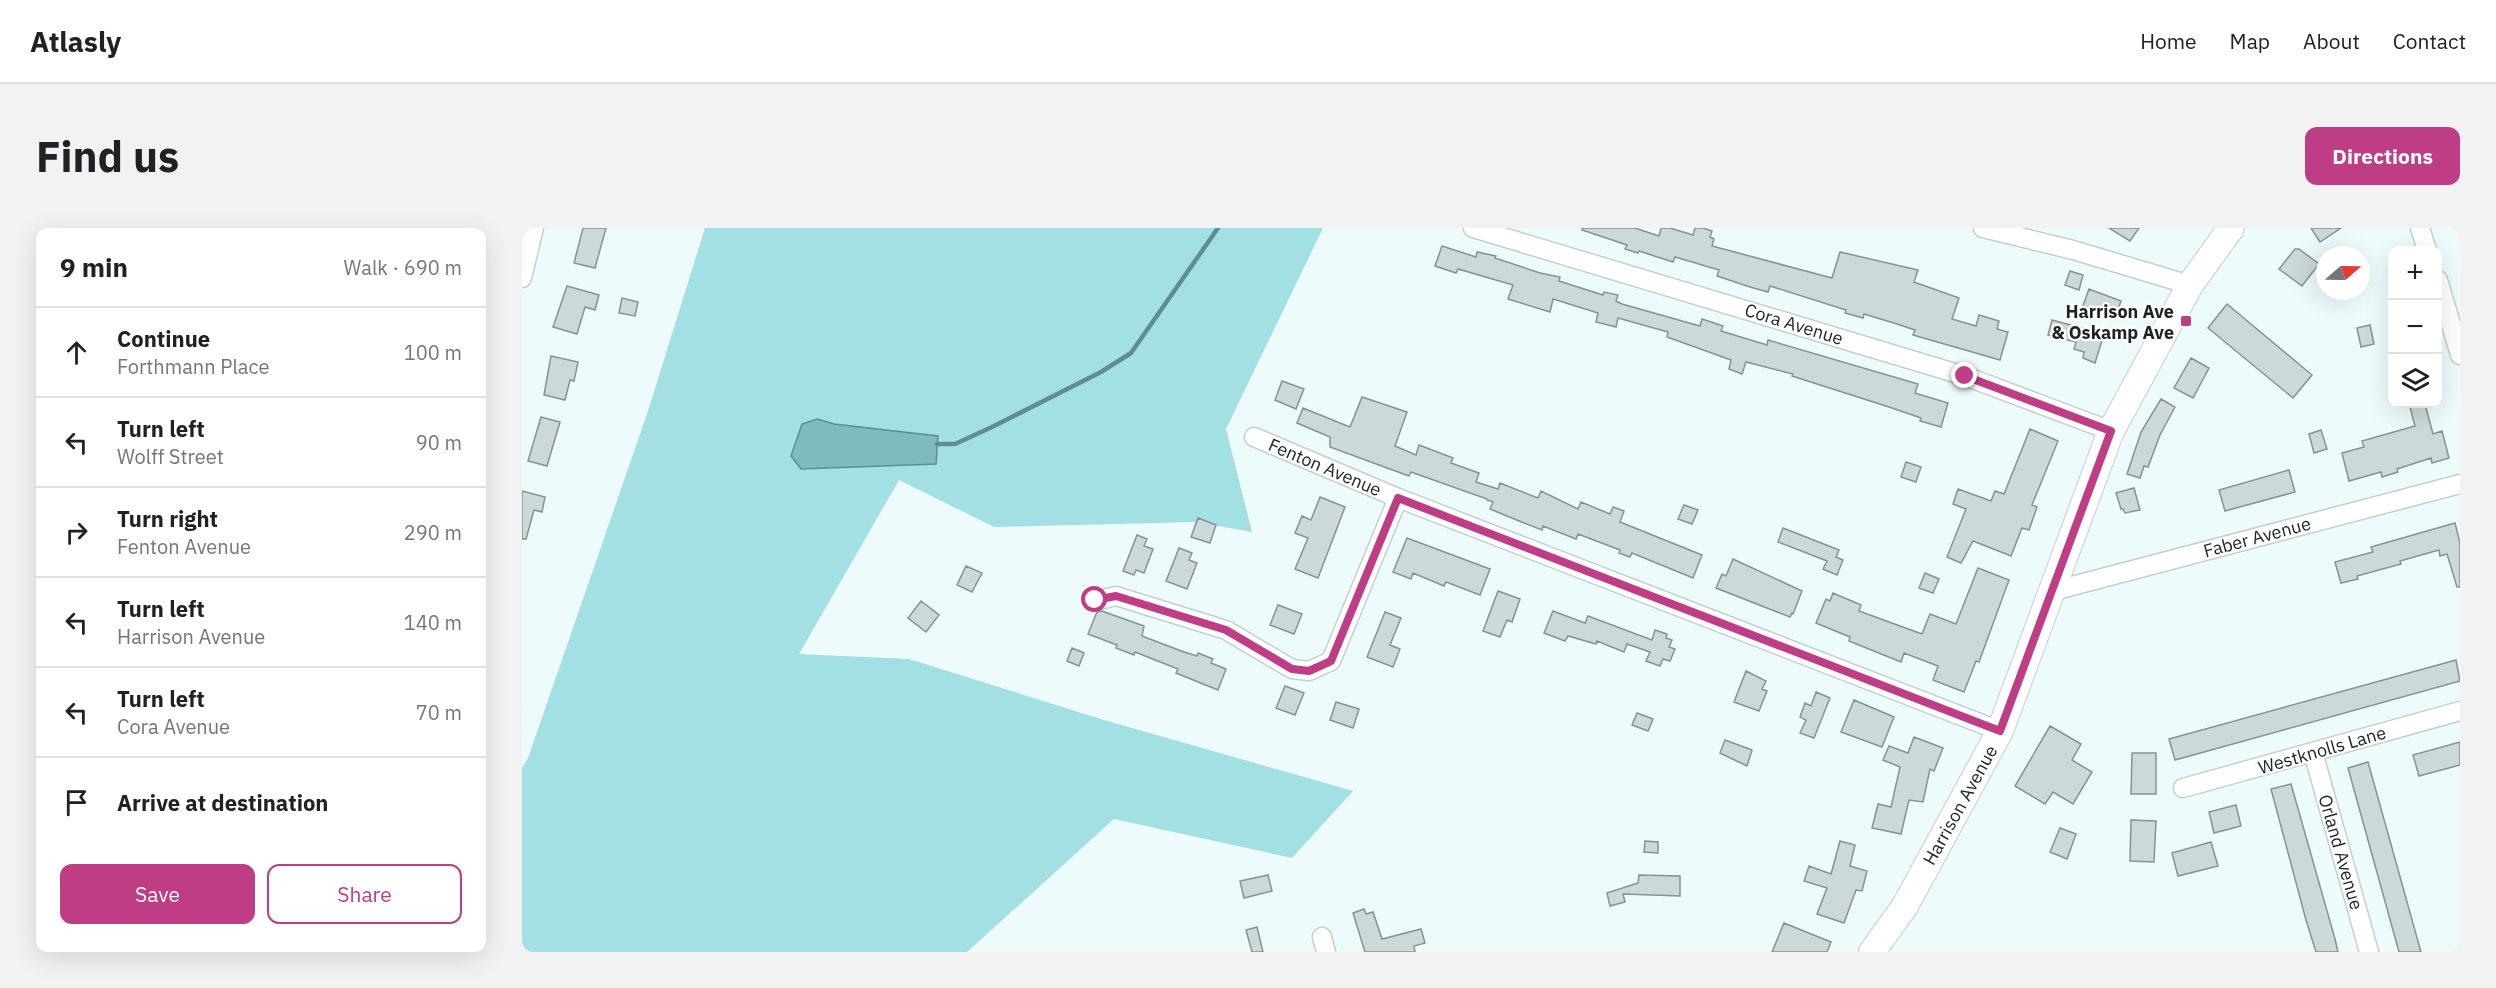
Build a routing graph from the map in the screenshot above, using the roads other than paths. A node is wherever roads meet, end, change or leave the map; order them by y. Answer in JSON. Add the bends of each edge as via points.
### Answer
{"nodes":[{"id":1,"x":534,"y":228,"type":"edge"},
{"id":2,"x":1473,"y":228,"type":"edge"},
{"id":3,"x":1983,"y":228,"type":"edge"},
{"id":4,"x":2231,"y":228,"type":"edge"},
{"id":5,"x":2420,"y":228,"type":"edge"},
{"id":6,"x":2426,"y":246,"type":"edge"},
{"id":7,"x":522,"y":278,"type":"edge"},
{"id":8,"x":2190,"y":285,"type":"junction"},
{"id":9,"x":2442,"y":294,"type":"edge"},
{"id":10,"x":2460,"y":355,"type":"edge"},
{"id":11,"x":2111,"y":431,"type":"junction"},
{"id":12,"x":1254,"y":438,"type":"dead end"},
{"id":13,"x":2460,"y":484,"type":"edge"},
{"id":14,"x":1398,"y":498,"type":"junction"},
{"id":15,"x":2053,"y":591,"type":"junction"},
{"id":16,"x":1095,"y":600,"type":"dead end"},
{"id":17,"x":2460,"y":711,"type":"edge"},
{"id":18,"x":2000,"y":731,"type":"junction"},
{"id":19,"x":2313,"y":752,"type":"junction"},
{"id":20,"x":2183,"y":788,"type":"dead end"},
{"id":21,"x":1872,"y":952,"type":"edge"},
{"id":22,"x":2369,"y":952,"type":"edge"}],
"edges":[{"from":1,"to":7,"type":"street"},
{"from":2,"to":11,"type":"street","name":"Cora Avenue","via":[[1965,376]]},
{"from":3,"to":8,"type":"street"},
{"from":4,"to":8,"type":"main road","name":"Harrison Avenue"},
{"from":5,"to":6,"type":"street"},
{"from":8,"to":11,"type":"main road","name":"Harrison Avenue"},
{"from":9,"to":10,"type":"street"},
{"from":11,"to":15,"type":"main road","name":"Harrison Avenue"},
{"from":12,"to":14,"type":"street","name":"Fenton Avenue"},
{"from":13,"to":15,"type":"street","name":"Faber Avenue"},
{"from":14,"to":16,"type":"street","via":[[1331,661],[1309,671],[1292,669],[1226,630],[1116,596]]},
{"from":14,"to":18,"type":"street","name":"Fenton Avenue"},
{"from":15,"to":18,"type":"main road","name":"Harrison Avenue"},
{"from":17,"to":19,"type":"street","name":"Westknolls Lane"},
{"from":18,"to":21,"type":"main road","name":"Harrison Avenue","via":[[1905,906]]},
{"from":19,"to":20,"type":"street","name":"Westknolls Lane"},
{"from":19,"to":22,"type":"street","name":"Orland Avenue"}]}
